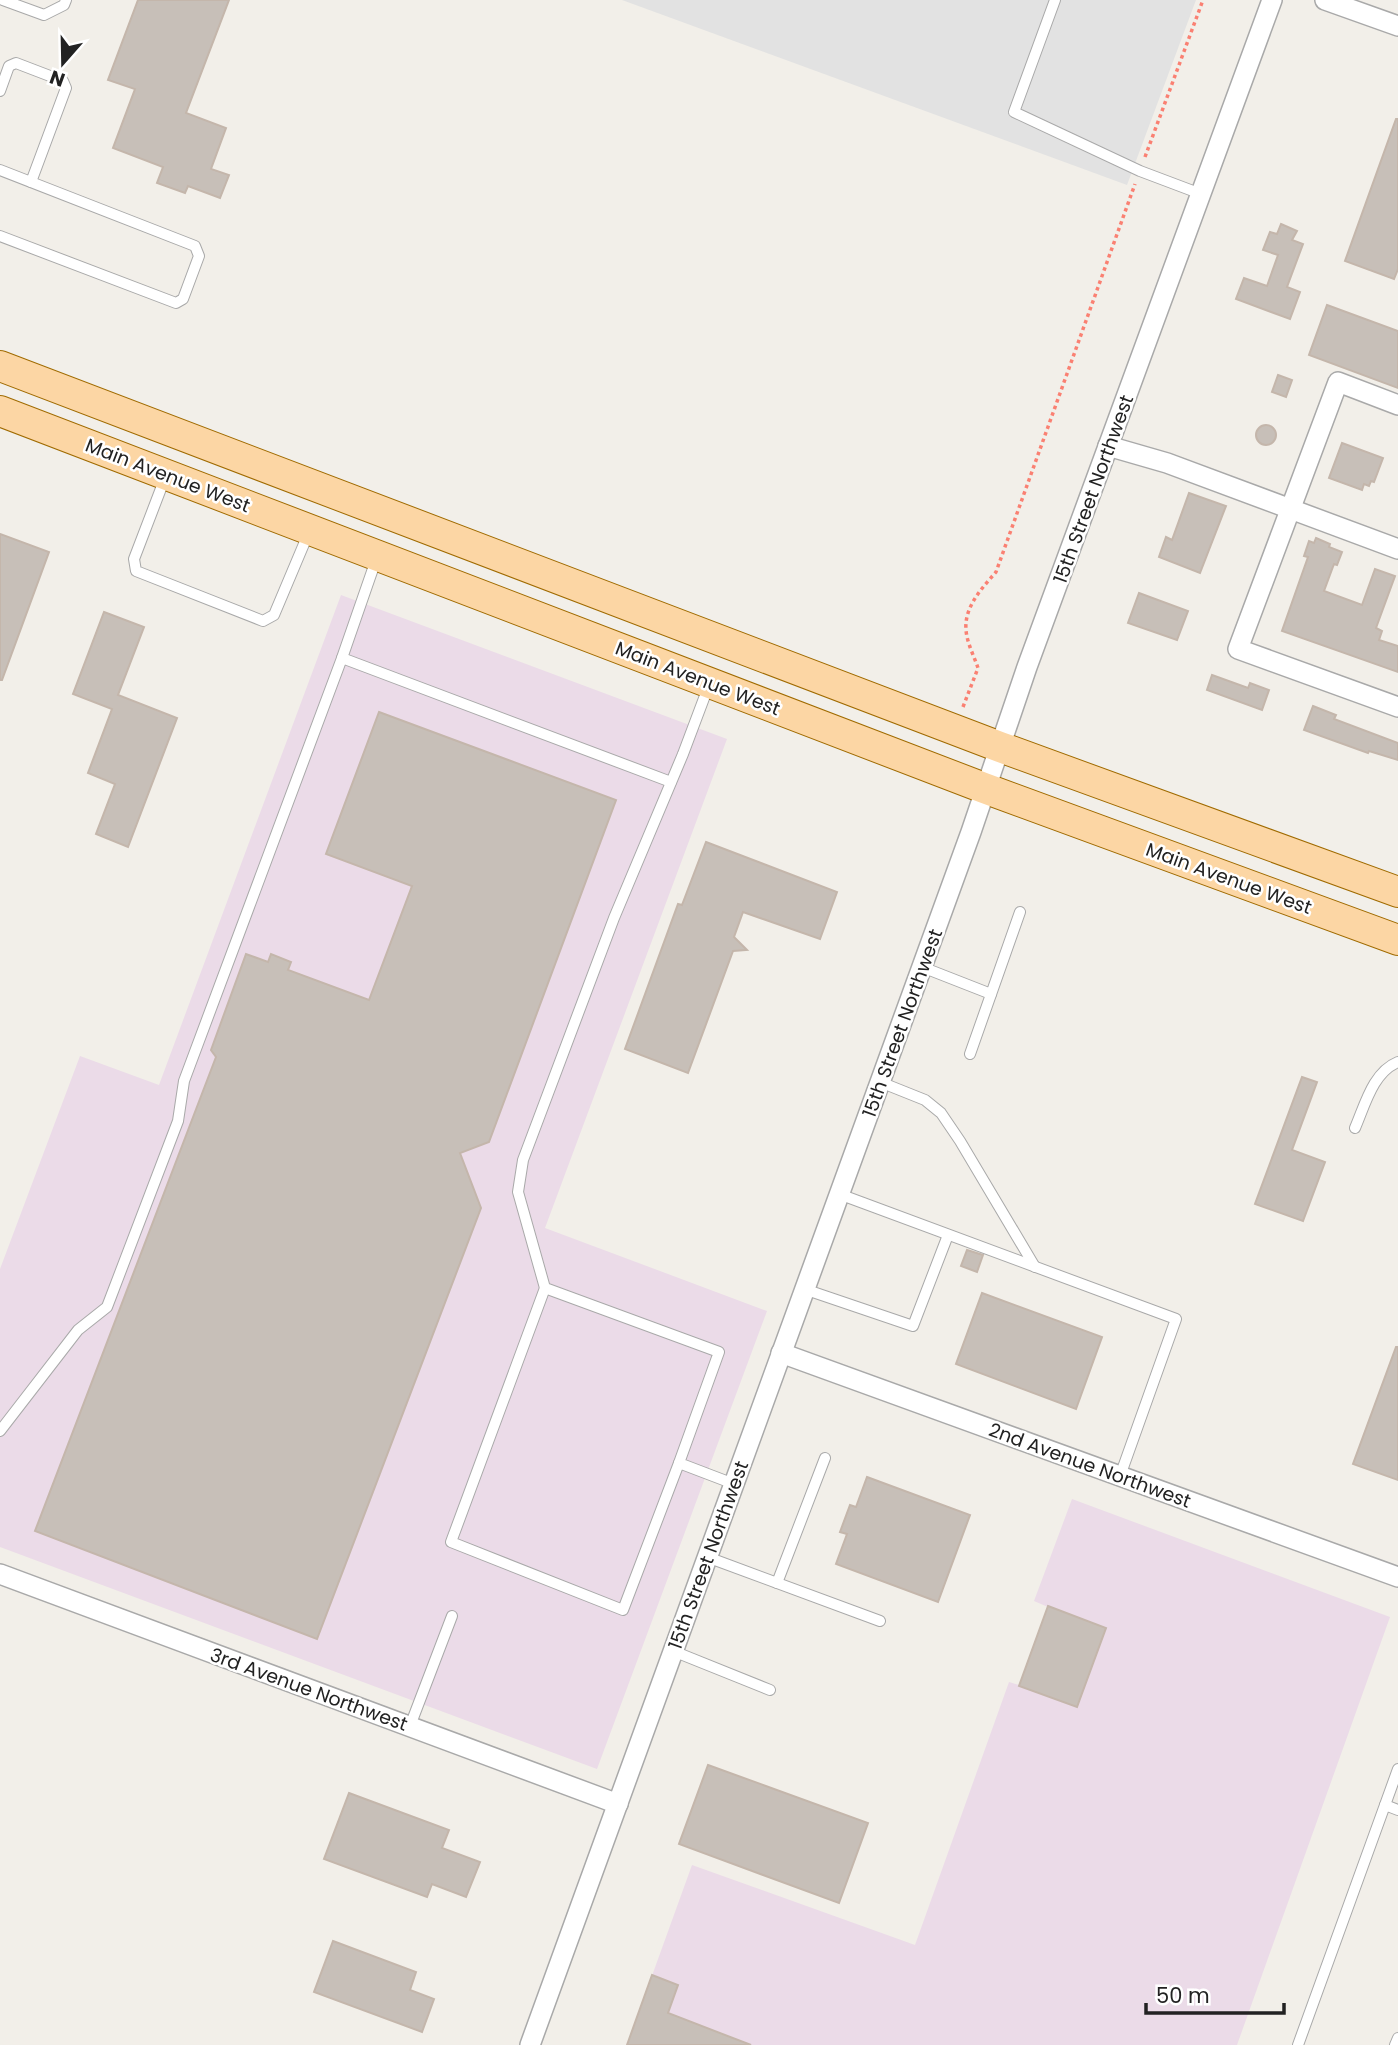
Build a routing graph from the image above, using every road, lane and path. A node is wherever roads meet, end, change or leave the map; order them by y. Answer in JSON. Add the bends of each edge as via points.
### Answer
{"nodes":[{"id":1,"x":4,"y":0,"type":"edge"},
{"id":2,"x":66,"y":0,"type":"edge"},
{"id":3,"x":1055,"y":0,"type":"edge"},
{"id":4,"x":1203,"y":0,"type":"edge"},
{"id":5,"x":1272,"y":0,"type":"edge"},
{"id":6,"x":1325,"y":0,"type":"edge"},
{"id":7,"x":1398,"y":26,"type":"edge"},
{"id":8,"x":0,"y":90,"type":"edge"},
{"id":9,"x":0,"y":170,"type":"edge"},
{"id":10,"x":1140,"y":172,"type":"junction"},
{"id":11,"x":31,"y":182,"type":"junction"},
{"id":12,"x":1201,"y":194,"type":"junction"},
{"id":13,"x":0,"y":236,"type":"edge"},
{"id":14,"x":0,"y":366,"type":"edge"},
{"id":15,"x":1398,"y":405,"type":"edge"},
{"id":16,"x":0,"y":411,"type":"edge"},
{"id":17,"x":1108,"y":446,"type":"junction"},
{"id":18,"x":166,"y":474,"type":"junction"},
{"id":19,"x":1290,"y":509,"type":"junction"},
{"id":20,"x":310,"y":530,"type":"junction"},
{"id":21,"x":1398,"y":549,"type":"edge"},
{"id":22,"x":378,"y":556,"type":"junction"},
{"id":23,"x":342,"y":658,"type":"junction"},
{"id":24,"x":710,"y":683,"type":"junction"},
{"id":25,"x":963,"y":707,"type":"dead end"},
{"id":26,"x":1398,"y":707,"type":"edge"},
{"id":27,"x":1000,"y":747,"type":"junction"},
{"id":28,"x":671,"y":782,"type":"junction"},
{"id":29,"x":984,"y":788,"type":"junction"},
{"id":30,"x":1398,"y":892,"type":"edge"},
{"id":31,"x":1020,"y":912,"type":"dead end"},
{"id":32,"x":1398,"y":940,"type":"edge"},
{"id":33,"x":922,"y":967,"type":"junction"},
{"id":34,"x":991,"y":994,"type":"junction"},
{"id":35,"x":970,"y":1054,"type":"dead end"},
{"id":36,"x":1398,"y":1062,"type":"edge"},
{"id":37,"x":880,"y":1082,"type":"junction"},
{"id":38,"x":1355,"y":1128,"type":"dead end"},
{"id":39,"x":839,"y":1194,"type":"junction"},
{"id":40,"x":948,"y":1235,"type":"junction"},
{"id":41,"x":1035,"y":1267,"type":"junction"},
{"id":42,"x":545,"y":1288,"type":"junction"},
{"id":43,"x":804,"y":1289,"type":"junction"},
{"id":44,"x":781,"y":1353,"type":"junction"},
{"id":45,"x":0,"y":1431,"type":"edge"},
{"id":46,"x":825,"y":1458,"type":"dead end"},
{"id":47,"x":679,"y":1463,"type":"junction"},
{"id":48,"x":1120,"y":1476,"type":"junction"},
{"id":49,"x":734,"y":1484,"type":"junction"},
{"id":50,"x":707,"y":1557,"type":"junction"},
{"id":51,"x":0,"y":1574,"type":"edge"},
{"id":52,"x":1398,"y":1577,"type":"edge"},
{"id":53,"x":777,"y":1583,"type":"junction"},
{"id":54,"x":452,"y":1616,"type":"dead end"},
{"id":55,"x":880,"y":1621,"type":"dead end"},
{"id":56,"x":673,"y":1651,"type":"junction"},
{"id":57,"x":770,"y":1690,"type":"dead end"},
{"id":58,"x":410,"y":1727,"type":"junction"},
{"id":59,"x":1398,"y":1769,"type":"edge"},
{"id":60,"x":618,"y":1804,"type":"junction"},
{"id":61,"x":1385,"y":1805,"type":"junction"},
{"id":62,"x":1398,"y":1810,"type":"edge"},
{"id":63,"x":1398,"y":2038,"type":"edge"},
{"id":64,"x":530,"y":2045,"type":"edge"},
{"id":65,"x":1298,"y":2045,"type":"edge"},
{"id":66,"x":1395,"y":2045,"type":"edge"}],
"edges":[{"from":1,"to":2,"type":"lane","via":[[44,15]]},
{"from":3,"to":10,"type":"lane","via":[[1014,112]]},
{"from":4,"to":10,"type":"path"},
{"from":5,"to":12,"type":"street","name":"15th Street Northwest"},
{"from":6,"to":7,"type":"street"},
{"from":8,"to":11,"type":"lane","via":[[9,66],[16,63],[65,84]]},
{"from":9,"to":11,"type":"lane"},
{"from":10,"to":12,"type":"lane"},
{"from":10,"to":25,"type":"path","via":[[996,572],[976,595],[966,621],[978,668]]},
{"from":11,"to":13,"type":"lane","via":[[195,246],[199,256],[183,299],[176,303]]},
{"from":12,"to":17,"type":"street","name":"15th Street Northwest"},
{"from":14,"to":27,"type":"main road"},
{"from":15,"to":19,"type":"street","via":[[1338,382]]},
{"from":16,"to":18,"type":"main road","name":"Main Avenue West"},
{"from":17,"to":19,"type":"street"},
{"from":17,"to":27,"type":"street","name":"15th Street Northwest"},
{"from":18,"to":20,"type":"main road","name":"Main Avenue West"},
{"from":18,"to":20,"type":"lane","via":[[134,559],[136,571],[263,621],[274,615]]},
{"from":19,"to":21,"type":"street"},
{"from":19,"to":26,"type":"street","via":[[1238,649]]},
{"from":20,"to":22,"type":"main road","name":"Main Avenue West"},
{"from":22,"to":23,"type":"lane"},
{"from":22,"to":24,"type":"main road","name":"Main Avenue West"},
{"from":23,"to":28,"type":"lane"},
{"from":23,"to":45,"type":"lane","via":[[184,1082],[178,1121],[107,1307],[78,1330]]},
{"from":24,"to":28,"type":"lane"},
{"from":24,"to":29,"type":"main road","name":"Main Avenue West"},
{"from":27,"to":29,"type":"street","name":"15th Street Northwest"},
{"from":27,"to":30,"type":"main road"},
{"from":28,"to":42,"type":"lane","via":[[523,1160],[518,1192]]},
{"from":29,"to":32,"type":"main road","name":"Main Avenue West"},
{"from":29,"to":33,"type":"street","name":"15th Street Northwest"},
{"from":31,"to":34,"type":"lane"},
{"from":33,"to":34,"type":"lane"},
{"from":33,"to":37,"type":"street","name":"15th Street Northwest"},
{"from":34,"to":35,"type":"lane"},
{"from":36,"to":38,"type":"lane","via":[[1379,1074]]},
{"from":37,"to":39,"type":"street","name":"15th Street Northwest"},
{"from":37,"to":41,"type":"lane","via":[[925,1100],[941,1113]]},
{"from":39,"to":40,"type":"lane"},
{"from":39,"to":43,"type":"street","name":"15th Street Northwest"},
{"from":40,"to":41,"type":"lane"},
{"from":40,"to":43,"type":"lane","via":[[913,1326]]},
{"from":41,"to":48,"type":"lane","via":[[1176,1319]]},
{"from":42,"to":47,"type":"lane","via":[[719,1352]]},
{"from":42,"to":47,"type":"lane","via":[[451,1542],[623,1610]]},
{"from":43,"to":44,"type":"street","name":"15th Street Northwest"},
{"from":44,"to":48,"type":"street","name":"2nd Avenue Northwest"},
{"from":44,"to":49,"type":"street","name":"15th Street Northwest"},
{"from":46,"to":53,"type":"lane"},
{"from":47,"to":49,"type":"lane"},
{"from":48,"to":52,"type":"street","name":"2nd Avenue Northwest"},
{"from":49,"to":50,"type":"street","name":"15th Street Northwest"},
{"from":50,"to":53,"type":"lane"},
{"from":50,"to":56,"type":"street","name":"15th Street Northwest"},
{"from":51,"to":58,"type":"street","name":"3rd Avenue Northwest"},
{"from":53,"to":55,"type":"lane"},
{"from":54,"to":58,"type":"lane"},
{"from":56,"to":57,"type":"lane"},
{"from":56,"to":60,"type":"street","name":"15th Street Northwest"},
{"from":58,"to":60,"type":"street","name":"3rd Avenue Northwest"},
{"from":59,"to":61,"type":"lane"},
{"from":60,"to":64,"type":"street","name":"15th Street Northwest"},
{"from":61,"to":62,"type":"lane"},
{"from":61,"to":65,"type":"lane"},
{"from":63,"to":66,"type":"lane"}]}
